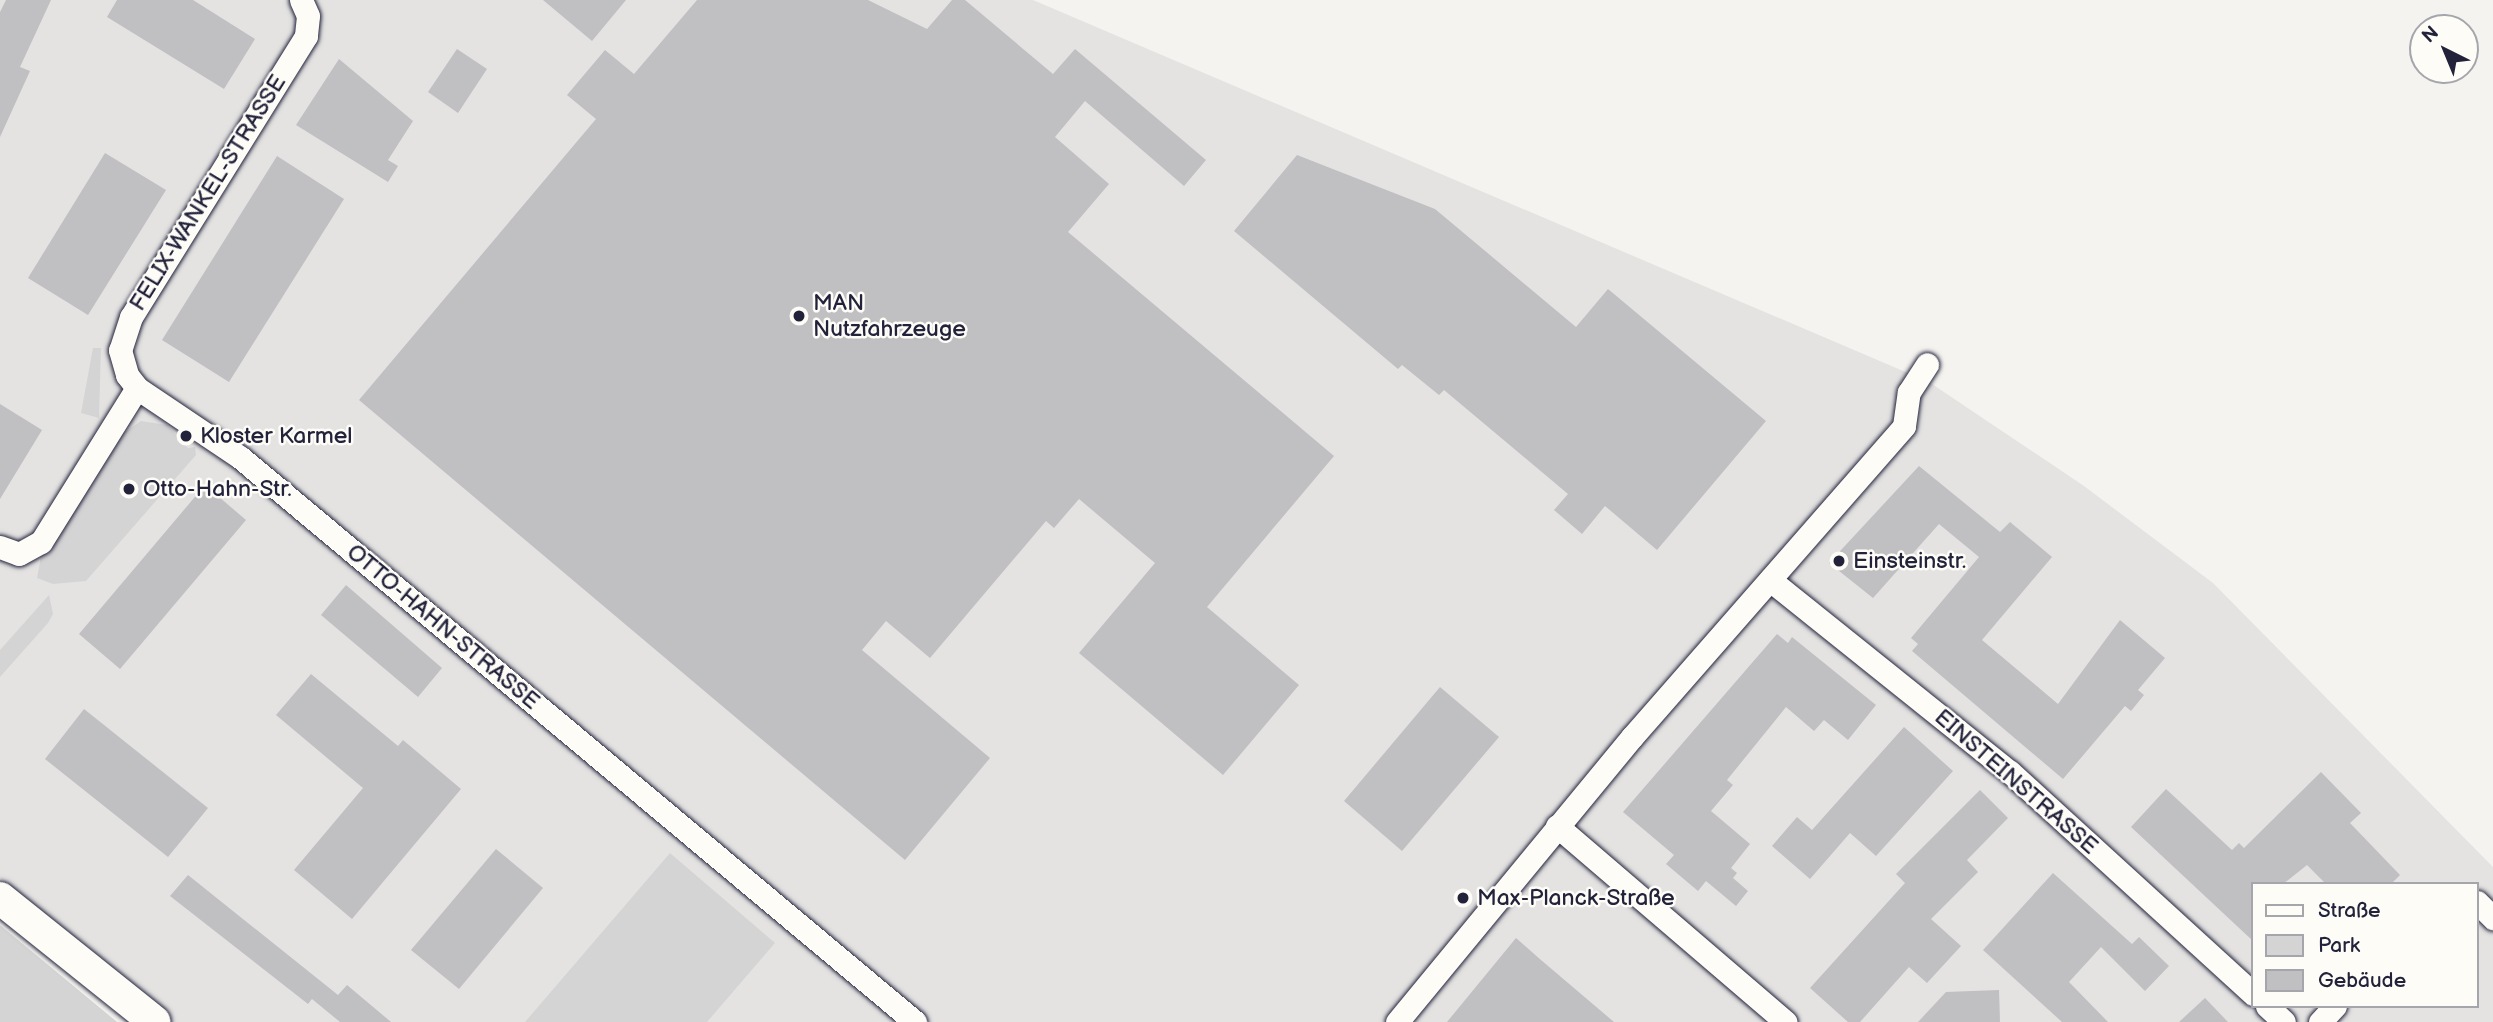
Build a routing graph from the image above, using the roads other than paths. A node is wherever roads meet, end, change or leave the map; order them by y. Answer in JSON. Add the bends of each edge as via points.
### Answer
{"nodes":[{"id":1,"x":301,"y":0,"type":"edge"},
{"id":2,"x":1927,"y":364,"type":"dead end"},
{"id":3,"x":137,"y":388,"type":"junction"},
{"id":4,"x":0,"y":547,"type":"edge"},
{"id":5,"x":1770,"y":580,"type":"junction"},
{"id":6,"x":1557,"y":826,"type":"junction"},
{"id":7,"x":0,"y":898,"type":"edge"},
{"id":8,"x":2479,"y":904,"type":"edge"},
{"id":9,"x":2493,"y":918,"type":"edge"},
{"id":10,"x":2252,"y":993,"type":"edge"},
{"id":11,"x":2269,"y":1008,"type":"edge"},
{"id":12,"x":2333,"y":1008,"type":"edge"},
{"id":13,"x":155,"y":1022,"type":"edge"},
{"id":14,"x":915,"y":1022,"type":"edge"},
{"id":15,"x":1397,"y":1022,"type":"edge"},
{"id":16,"x":1786,"y":1022,"type":"edge"},
{"id":17,"x":2284,"y":1022,"type":"edge"},
{"id":18,"x":2320,"y":1022,"type":"edge"}],
"edges":[{"from":1,"to":3,"type":"street","name":"FELIX-WANKEL-STRASSE","via":[[307,16],[306,36],[131,317],[120,350]]},
{"from":2,"to":5,"type":"street","via":[[1909,392],[1904,425]]},
{"from":3,"to":4,"type":"street","via":[[41,542],[19,554]]},
{"from":3,"to":14,"type":"street","name":"OTTO-HAHN-STRASSE","via":[[241,457]]},
{"from":5,"to":6,"type":"street"},
{"from":5,"to":10,"type":"street","name":"EINSTEINSTRASSE","via":[[2010,772]]},
{"from":6,"to":15,"type":"street"},
{"from":6,"to":16,"type":"street"},
{"from":7,"to":13,"type":"main road"},
{"from":8,"to":9,"type":"street"},
{"from":11,"to":17,"type":"street"},
{"from":12,"to":18,"type":"street"}]}
